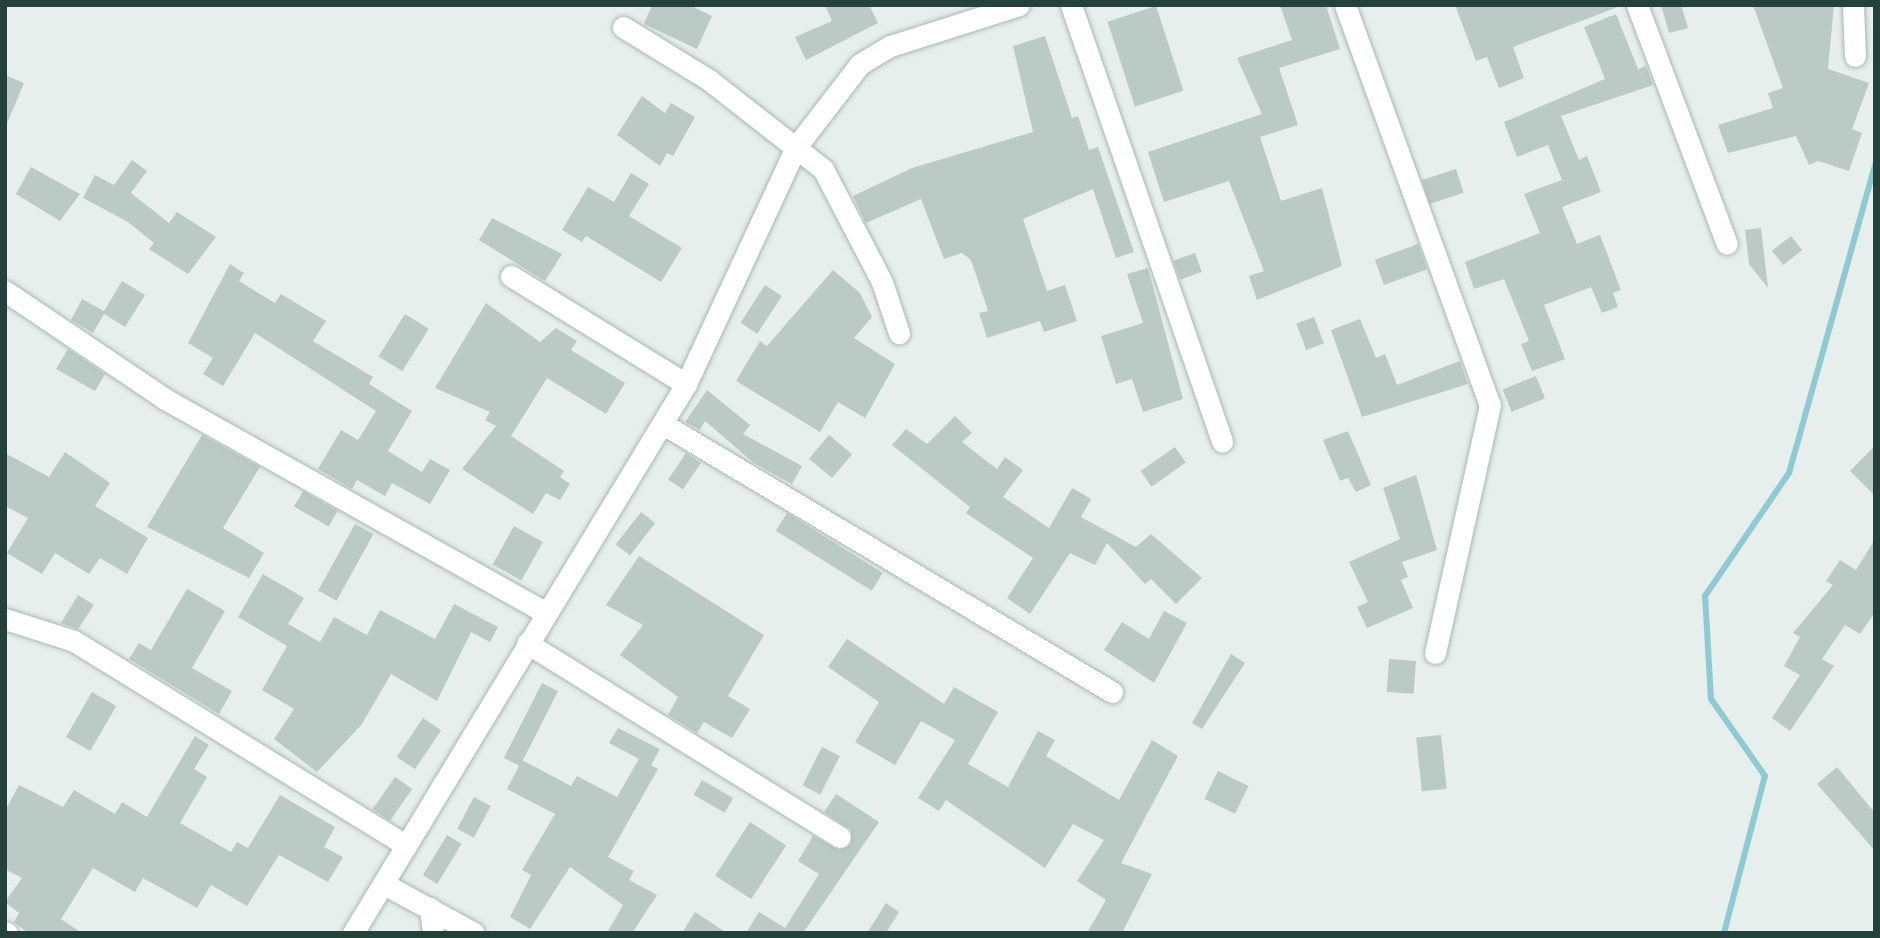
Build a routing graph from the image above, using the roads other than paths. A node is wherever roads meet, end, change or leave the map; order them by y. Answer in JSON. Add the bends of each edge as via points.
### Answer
{"nodes":[{"id":1,"x":1018,"y":5,"type":"edge"},
{"id":2,"x":1071,"y":5,"type":"edge"},
{"id":3,"x":1345,"y":5,"type":"edge"},
{"id":4,"x":1637,"y":5,"type":"edge"},
{"id":5,"x":1853,"y":5,"type":"edge"},
{"id":6,"x":622,"y":27,"type":"dead end"},
{"id":7,"x":1855,"y":56,"type":"dead end"},
{"id":8,"x":796,"y":147,"type":"junction"},
{"id":9,"x":1727,"y":244,"type":"dead end"},
{"id":10,"x":511,"y":276,"type":"dead end"},
{"id":11,"x":5,"y":291,"type":"edge"},
{"id":12,"x":899,"y":333,"type":"dead end"},
{"id":13,"x":685,"y":384,"type":"junction"},
{"id":14,"x":663,"y":425,"type":"junction"},
{"id":15,"x":1222,"y":442,"type":"dead end"},
{"id":16,"x":545,"y":612,"type":"junction"},
{"id":17,"x":5,"y":619,"type":"edge"},
{"id":18,"x":527,"y":643,"type":"junction"},
{"id":19,"x":1435,"y":653,"type":"dead end"},
{"id":20,"x":1112,"y":692,"type":"dead end"},
{"id":21,"x":840,"y":837,"type":"dead end"},
{"id":22,"x":405,"y":845,"type":"junction"},
{"id":23,"x":384,"y":884,"type":"junction"},
{"id":24,"x":430,"y":908,"type":"junction"},
{"id":25,"x":354,"y":933,"type":"edge"},
{"id":26,"x":433,"y":933,"type":"edge"},
{"id":27,"x":474,"y":933,"type":"edge"}],
"edges":[{"from":1,"to":8,"type":"street","via":[[890,46],[860,64]]},
{"from":2,"to":15,"type":"street"},
{"from":3,"to":19,"type":"street","via":[[1490,405]]},
{"from":4,"to":9,"type":"street"},
{"from":5,"to":7,"type":"street"},
{"from":6,"to":8,"type":"street","via":[[709,80]]},
{"from":8,"to":12,"type":"street","via":[[823,169],[840,198],[882,282]]},
{"from":8,"to":13,"type":"street"},
{"from":10,"to":13,"type":"street"},
{"from":11,"to":16,"type":"street","via":[[164,399]]},
{"from":13,"to":14,"type":"street"},
{"from":14,"to":16,"type":"street"},
{"from":14,"to":20,"type":"street"},
{"from":16,"to":18,"type":"street"},
{"from":17,"to":22,"type":"street","via":[[74,642]]},
{"from":18,"to":21,"type":"street"},
{"from":18,"to":22,"type":"street"},
{"from":22,"to":23,"type":"street"},
{"from":23,"to":24,"type":"street"},
{"from":23,"to":25,"type":"street"},
{"from":24,"to":26,"type":"street"},
{"from":24,"to":27,"type":"street"}]}
